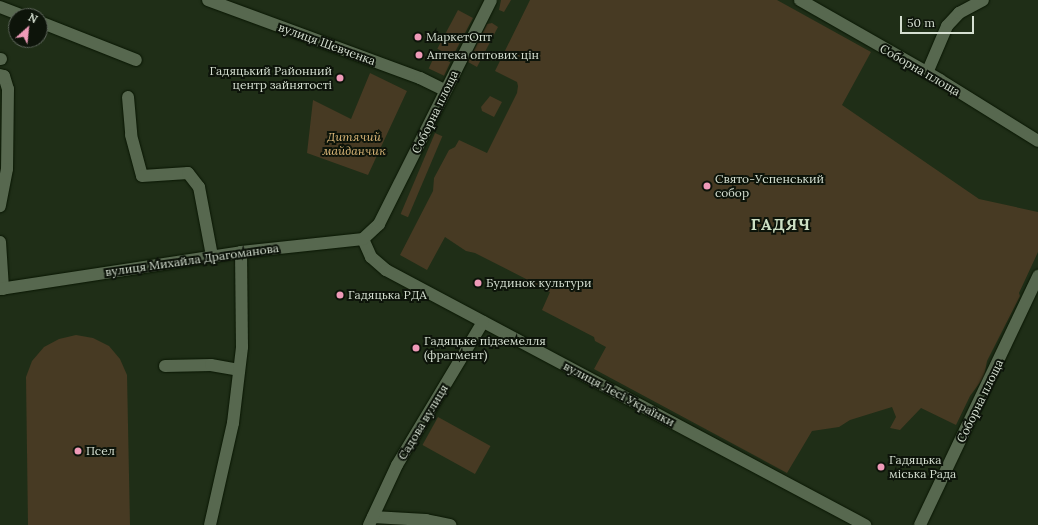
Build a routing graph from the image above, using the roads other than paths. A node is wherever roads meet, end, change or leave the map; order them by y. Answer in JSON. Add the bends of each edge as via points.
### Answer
{"nodes":[{"id":1,"x":208,"y":0,"type":"edge"},
{"id":2,"x":491,"y":0,"type":"edge"},
{"id":3,"x":800,"y":0,"type":"edge"},
{"id":4,"x":983,"y":0,"type":"edge"},
{"id":5,"x":48,"y":25,"type":"edge"},
{"id":6,"x":136,"y":60,"type":"dead end"},
{"id":7,"x":927,"y":73,"type":"junction"},
{"id":8,"x":0,"y":75,"type":"edge"},
{"id":9,"x":445,"y":90,"type":"junction"},
{"id":10,"x":128,"y":97,"type":"dead end"},
{"id":11,"x":1038,"y":140,"type":"edge"},
{"id":12,"x":0,"y":206,"type":"edge"},
{"id":13,"x":363,"y":239,"type":"junction"},
{"id":14,"x":0,"y":242,"type":"edge"},
{"id":15,"x":241,"y":252,"type":"junction"},
{"id":16,"x":212,"y":256,"type":"junction"},
{"id":17,"x":1038,"y":276,"type":"edge"},
{"id":18,"x":2,"y":289,"type":"edge"},
{"id":19,"x":483,"y":322,"type":"junction"},
{"id":20,"x":165,"y":366,"type":"dead end"},
{"id":21,"x":239,"y":370,"type":"junction"},
{"id":22,"x":371,"y":521,"type":"edge"},
{"id":23,"x":210,"y":525,"type":"edge"},
{"id":24,"x":450,"y":525,"type":"edge"},
{"id":25,"x":865,"y":525,"type":"edge"},
{"id":26,"x":920,"y":525,"type":"edge"}],
"edges":[{"from":1,"to":9,"type":"street","name":"вулиця Шевченка","via":[[420,78]]},
{"from":2,"to":9,"type":"street","name":"Соборна площа"},
{"from":3,"to":7,"type":"street","name":"Соборна площа"},
{"from":4,"to":7,"type":"street","via":[[959,13],[947,26]]},
{"from":5,"to":6,"type":"street"},
{"from":7,"to":11,"type":"street","name":"Соборна площа"},
{"from":8,"to":12,"type":"street","via":[[4,76],[8,89],[7,169]]},
{"from":9,"to":13,"type":"street","name":"Соборна площа","via":[[379,224]]},
{"from":10,"to":16,"type":"street","via":[[131,135],[142,176],[188,173],[199,187]]},
{"from":13,"to":15,"type":"street","name":"вулиця Михайла Драгоманова"},
{"from":13,"to":19,"type":"street","name":"вулиця Лесі Українки","via":[[371,257],[386,270]]},
{"from":14,"to":18,"type":"street"},
{"from":15,"to":16,"type":"street","name":"вулиця Михайла Драгоманова"},
{"from":15,"to":21,"type":"street","via":[[242,347]]},
{"from":16,"to":18,"type":"street","name":"вулиця Михайла Драгоманова"},
{"from":17,"to":26,"type":"street","name":"Соборна площа"},
{"from":19,"to":22,"type":"street","name":"Садова вулиця","via":[[397,465]]},
{"from":19,"to":25,"type":"street","name":"вулиця Лесі Українки"},
{"from":20,"to":21,"type":"street","via":[[211,365]]},
{"from":21,"to":23,"type":"street","via":[[232,423]]},
{"from":22,"to":24,"type":"street","via":[[426,520]]}]}
